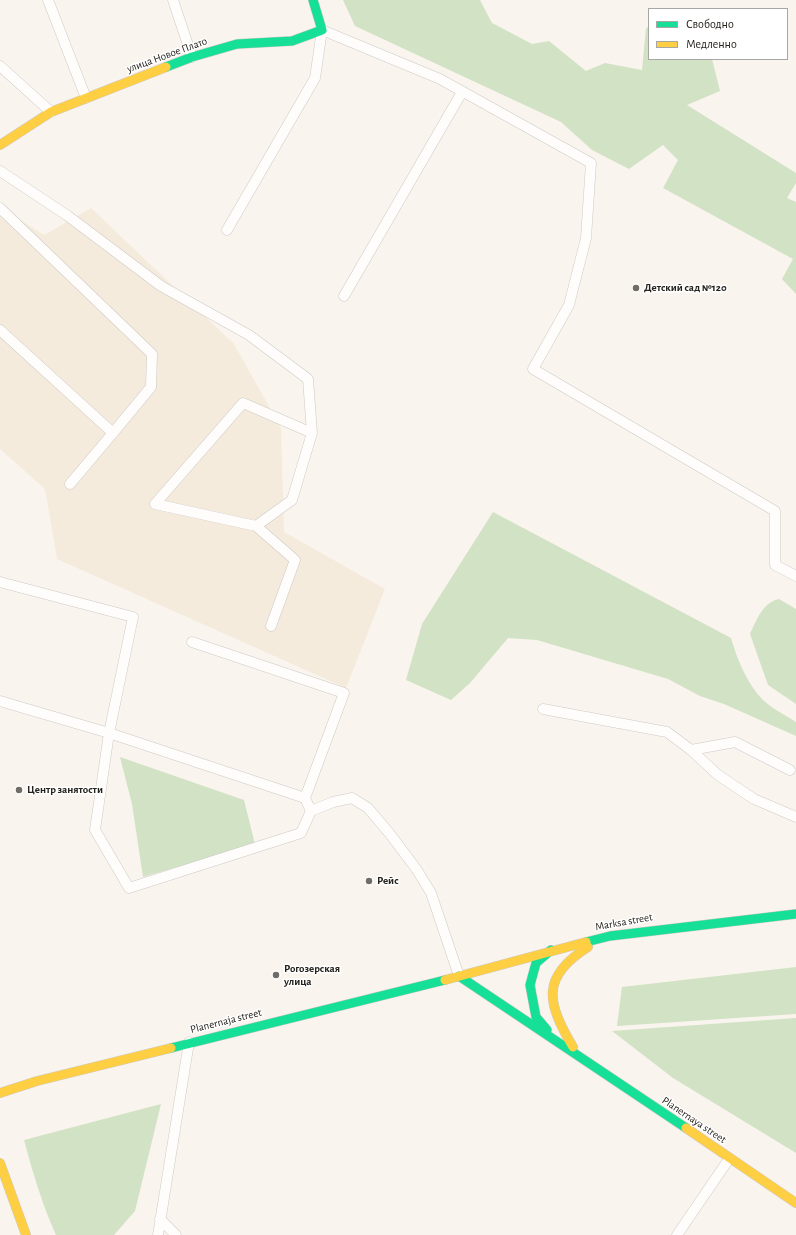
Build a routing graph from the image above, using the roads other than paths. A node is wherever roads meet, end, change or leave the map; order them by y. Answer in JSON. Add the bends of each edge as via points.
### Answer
{"nodes":[{"id":1,"x":48,"y":0,"type":"edge"},
{"id":2,"x":173,"y":0,"type":"edge"},
{"id":3,"x":313,"y":0,"type":"edge"},
{"id":4,"x":322,"y":30,"type":"junction"},
{"id":5,"x":192,"y":57,"type":"junction"},
{"id":6,"x":0,"y":66,"type":"edge"},
{"id":7,"x":462,"y":92,"type":"junction"},
{"id":8,"x":86,"y":98,"type":"junction"},
{"id":9,"x":51,"y":112,"type":"junction"},
{"id":10,"x":0,"y":145,"type":"edge"},
{"id":11,"x":0,"y":171,"type":"edge"},
{"id":12,"x":0,"y":208,"type":"edge"},
{"id":13,"x":227,"y":230,"type":"dead end"},
{"id":14,"x":344,"y":296,"type":"dead end"},
{"id":15,"x":0,"y":330,"type":"edge"},
{"id":16,"x":113,"y":433,"type":"junction"},
{"id":17,"x":312,"y":433,"type":"junction"},
{"id":18,"x":70,"y":484,"type":"dead end"},
{"id":19,"x":256,"y":526,"type":"junction"},
{"id":20,"x":796,"y":576,"type":"edge"},
{"id":21,"x":0,"y":582,"type":"edge"},
{"id":22,"x":271,"y":626,"type":"dead end"},
{"id":23,"x":192,"y":642,"type":"dead end"},
{"id":24,"x":0,"y":701,"type":"edge"},
{"id":25,"x":543,"y":709,"type":"dead end"},
{"id":26,"x":109,"y":733,"type":"junction"},
{"id":27,"x":691,"y":750,"type":"junction"},
{"id":28,"x":790,"y":770,"type":"dead end"},
{"id":29,"x":305,"y":798,"type":"junction"},
{"id":30,"x":311,"y":810,"type":"junction"},
{"id":31,"x":796,"y":817,"type":"edge"},
{"id":32,"x":796,"y":914,"type":"edge"},
{"id":33,"x":610,"y":936,"type":"junction"},
{"id":34,"x":551,"y":950,"type":"junction"},
{"id":35,"x":459,"y":976,"type":"junction"},
{"id":36,"x":554,"y":1038,"type":"junction"},
{"id":37,"x":189,"y":1042,"type":"junction"},
{"id":38,"x":578,"y":1055,"type":"junction"},
{"id":39,"x":0,"y":1093,"type":"edge"},
{"id":40,"x":730,"y":1159,"type":"junction"},
{"id":41,"x":0,"y":1163,"type":"edge"},
{"id":42,"x":796,"y":1203,"type":"edge"},
{"id":43,"x":160,"y":1219,"type":"junction"},
{"id":44,"x":26,"y":1235,"type":"edge"},
{"id":45,"x":158,"y":1235,"type":"edge"},
{"id":46,"x":176,"y":1235,"type":"edge"},
{"id":47,"x":677,"y":1235,"type":"edge"}],
"edges":[{"from":1,"to":8,"type":"lane"},
{"from":2,"to":5,"type":"lane"},
{"from":3,"to":4,"type":"main road"},
{"from":4,"to":5,"type":"main road","name":"улица Новое Плато","via":[[292,41],[237,44]]},
{"from":4,"to":7,"type":"lane","via":[[440,80]]},
{"from":4,"to":13,"type":"lane","via":[[315,78]]},
{"from":5,"to":8,"type":"main road","name":"улица Новое Плато"},
{"from":6,"to":9,"type":"lane"},
{"from":7,"to":14,"type":"lane"},
{"from":7,"to":20,"type":"lane","via":[[591,163],[586,238],[569,306],[533,369],[775,511],[775,565]]},
{"from":8,"to":9,"type":"main road","name":"улица Новое Плато"},
{"from":9,"to":10,"type":"main road","name":"улица Новое Плато"},
{"from":11,"to":17,"type":"lane","via":[[68,216],[161,286],[250,335],[308,378]]},
{"from":12,"to":16,"type":"lane","via":[[152,354],[151,387]]},
{"from":15,"to":16,"type":"lane"},
{"from":16,"to":18,"type":"lane"},
{"from":17,"to":19,"type":"lane","via":[[292,500]]},
{"from":17,"to":19,"type":"lane","via":[[243,403],[155,504]]},
{"from":19,"to":22,"type":"lane","via":[[295,560]]},
{"from":21,"to":26,"type":"lane","via":[[133,617]]},
{"from":23,"to":29,"type":"lane","via":[[344,693]]},
{"from":24,"to":26,"type":"lane"},
{"from":25,"to":27,"type":"lane","via":[[667,732]]},
{"from":26,"to":29,"type":"lane"},
{"from":26,"to":30,"type":"lane","via":[[95,830],[129,888],[301,833]]},
{"from":27,"to":28,"type":"lane","via":[[735,742]]},
{"from":27,"to":31,"type":"lane","via":[[718,775],[754,800]]},
{"from":29,"to":30,"type":"lane"},
{"from":30,"to":35,"type":"lane","via":[[352,798],[368,808],[432,893]]},
{"from":32,"to":33,"type":"main road","name":"Marksa street"},
{"from":33,"to":34,"type":"main road","name":"Marksa street"},
{"from":33,"to":38,"type":"main road","via":[[581,950],[564,962],[555,977],[552,991],[555,1013],[563,1032]]},
{"from":34,"to":35,"type":"main road","name":"Marksa street"},
{"from":34,"to":36,"type":"main road","via":[[536,963],[530,985],[536,1018]]},
{"from":35,"to":36,"type":"main road"},
{"from":35,"to":37,"type":"main road","name":"Planernaja street"},
{"from":36,"to":38,"type":"main road","name":"Planernaya street"},
{"from":37,"to":39,"type":"main road","name":"Planernaja street"},
{"from":37,"to":43,"type":"lane"},
{"from":38,"to":40,"type":"main road","name":"Planernaya street"},
{"from":40,"to":42,"type":"main road","name":"Planernaya street"},
{"from":40,"to":47,"type":"lane"},
{"from":41,"to":44,"type":"main road"},
{"from":43,"to":45,"type":"lane"},
{"from":43,"to":46,"type":"lane"}]}
